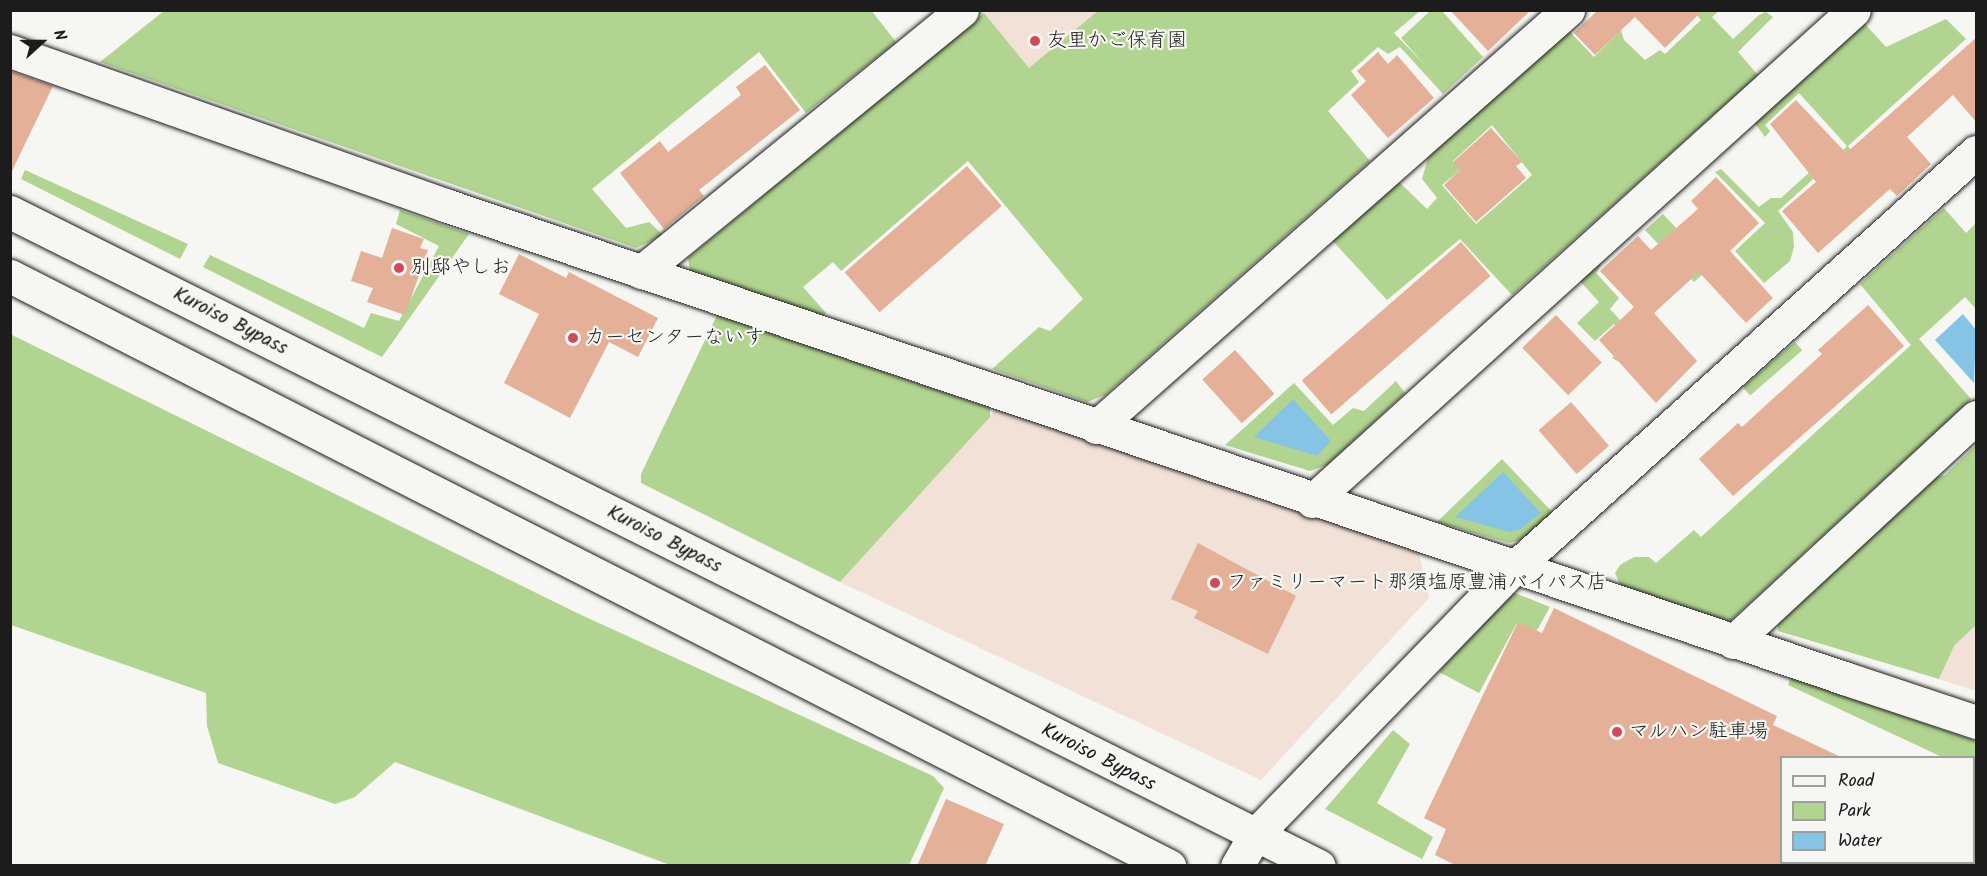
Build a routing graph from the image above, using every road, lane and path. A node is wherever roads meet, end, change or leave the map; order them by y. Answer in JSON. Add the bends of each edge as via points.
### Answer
{"nodes":[{"id":1,"x":962,"y":10,"type":"edge"},
{"id":2,"x":1568,"y":10,"type":"edge"},
{"id":3,"x":1854,"y":10,"type":"edge"},
{"id":4,"x":10,"y":51,"type":"edge"},
{"id":5,"x":1977,"y":152,"type":"edge"},
{"id":6,"x":10,"y":212,"type":"edge"},
{"id":7,"x":641,"y":272,"type":"junction"},
{"id":8,"x":10,"y":276,"type":"edge"},
{"id":9,"x":1977,"y":417,"type":"edge"},
{"id":10,"x":1096,"y":427,"type":"junction"},
{"id":11,"x":1312,"y":501,"type":"junction"},
{"id":12,"x":1513,"y":569,"type":"junction"},
{"id":13,"x":1733,"y":642,"type":"junction"},
{"id":14,"x":1977,"y":722,"type":"edge"},
{"id":15,"x":1254,"y":836,"type":"junction"},
{"id":16,"x":1169,"y":866,"type":"edge"},
{"id":17,"x":1237,"y":866,"type":"edge"},
{"id":18,"x":1318,"y":866,"type":"edge"}],
"edges":[{"from":1,"to":7,"type":"main road"},
{"from":2,"to":10,"type":"main road"},
{"from":3,"to":11,"type":"main road"},
{"from":4,"to":7,"type":"main road"},
{"from":5,"to":12,"type":"main road"},
{"from":6,"to":15,"type":"main road","name":"Kuroiso Bypass"},
{"from":7,"to":10,"type":"main road"},
{"from":8,"to":16,"type":"main road"},
{"from":9,"to":13,"type":"main road"},
{"from":10,"to":11,"type":"main road"},
{"from":11,"to":12,"type":"main road"},
{"from":12,"to":13,"type":"main road"},
{"from":12,"to":15,"type":"main road"},
{"from":13,"to":14,"type":"main road"},
{"from":15,"to":17,"type":"main road"},
{"from":15,"to":18,"type":"main road","name":"Kuroiso Bypass"}]}
